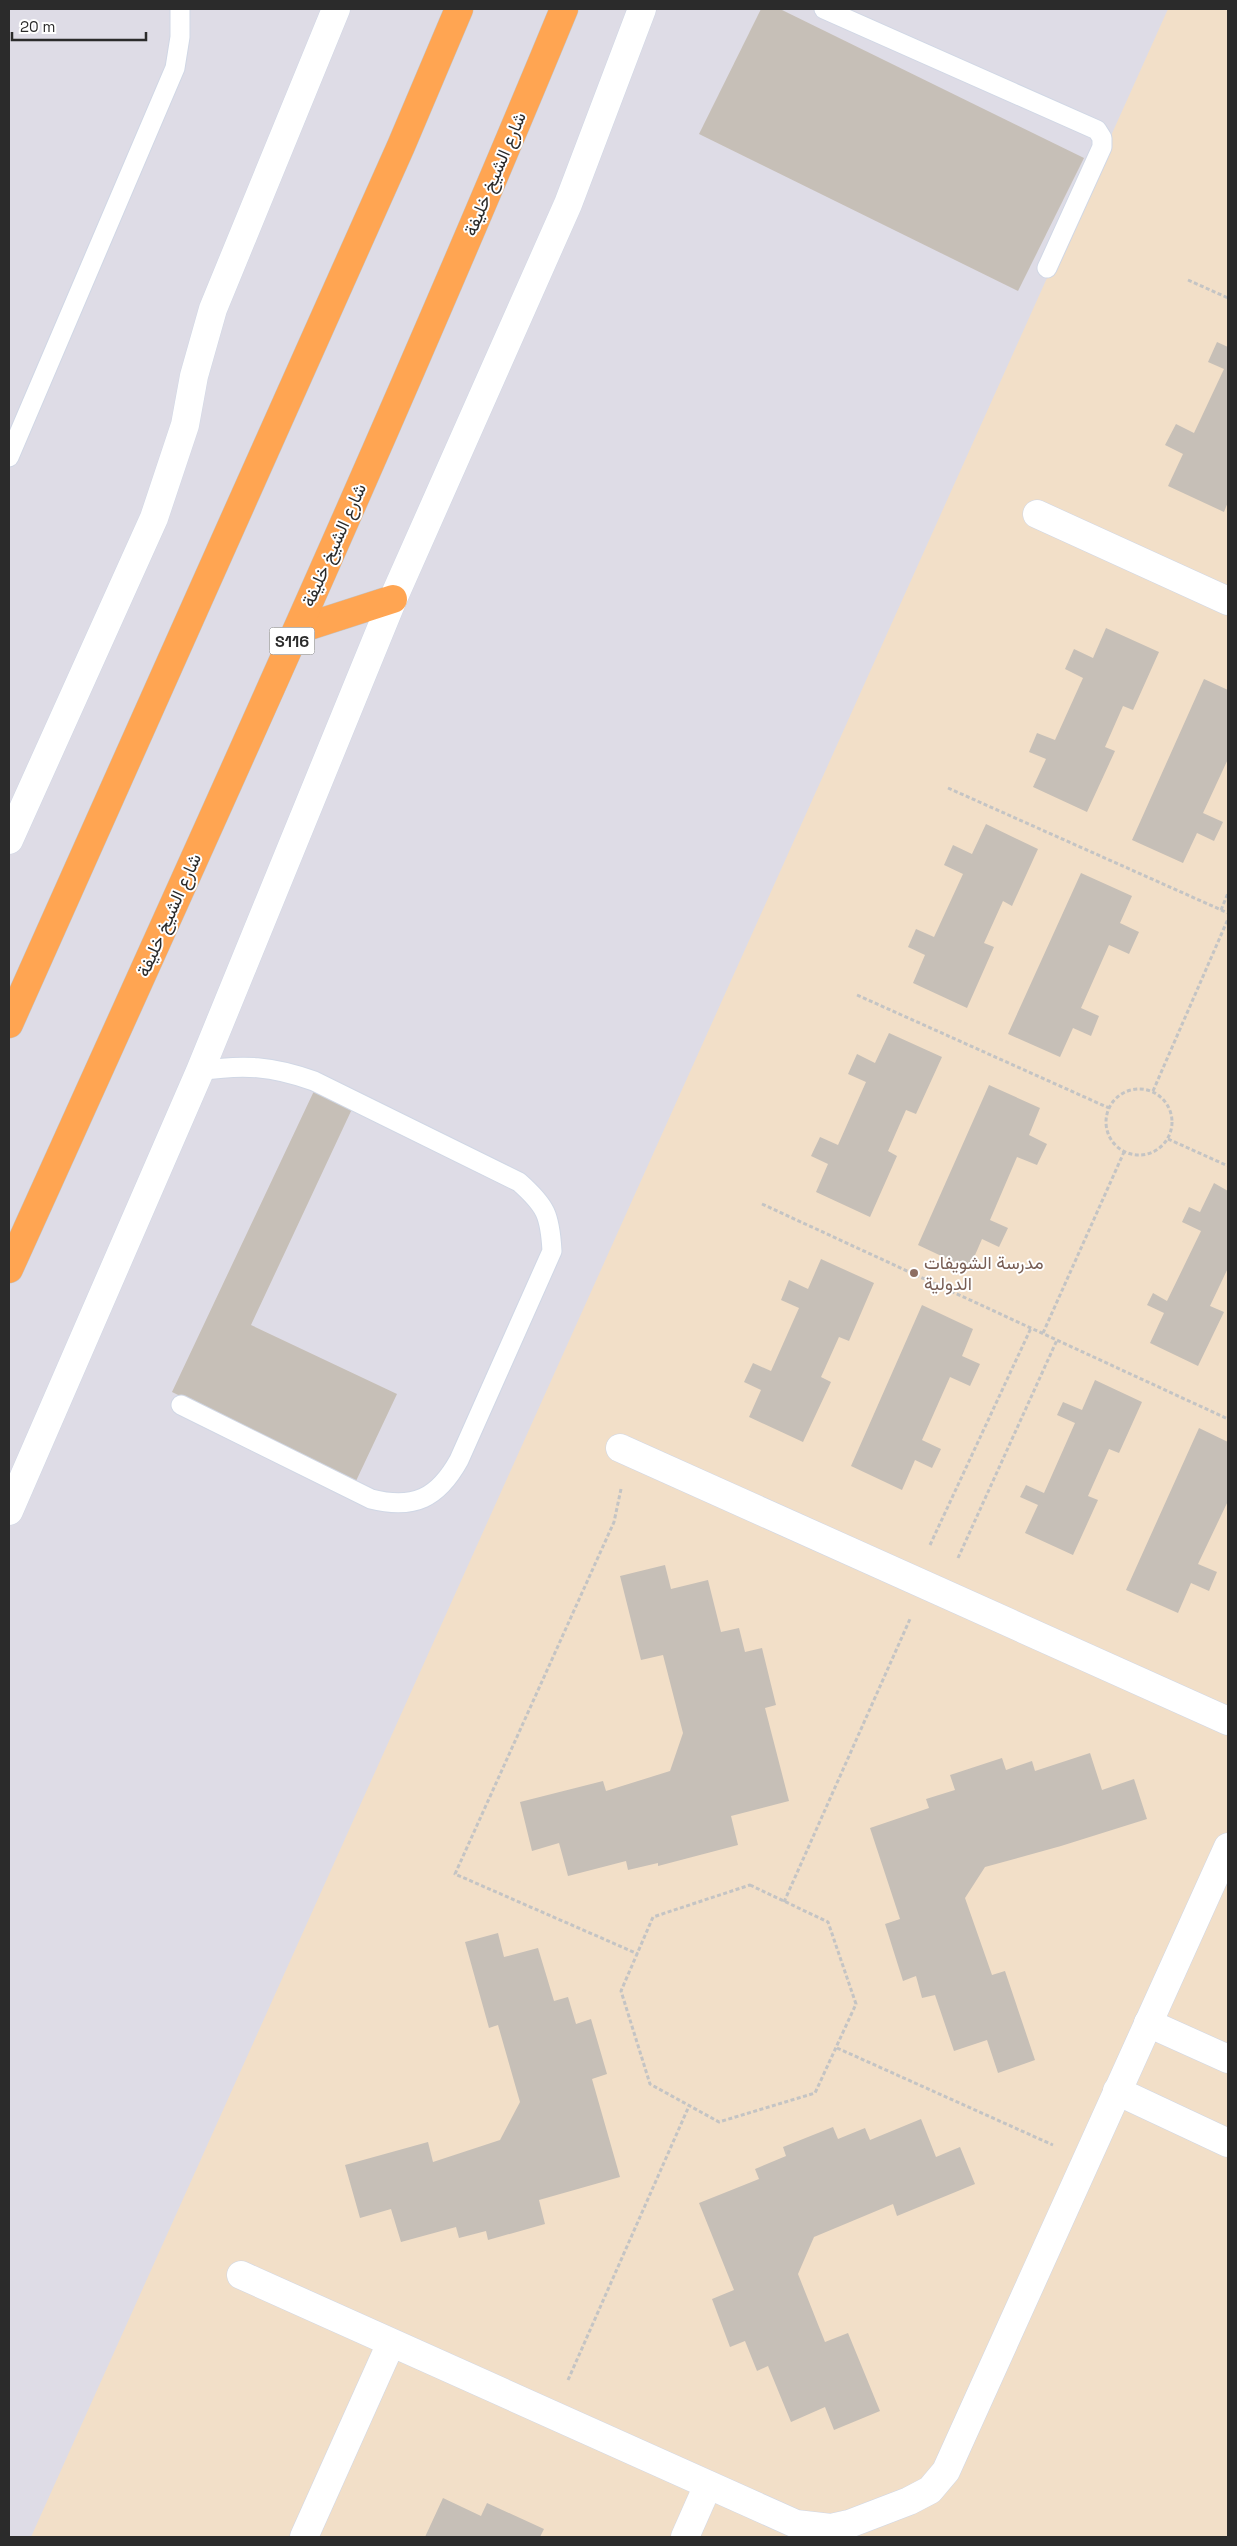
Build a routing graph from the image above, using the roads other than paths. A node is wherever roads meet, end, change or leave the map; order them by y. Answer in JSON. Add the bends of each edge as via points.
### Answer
{"nodes":[{"id":1,"x":180,"y":9,"type":"edge"},
{"id":2,"x":336,"y":9,"type":"edge"},
{"id":3,"x":459,"y":9,"type":"edge"},
{"id":4,"x":564,"y":9,"type":"edge"},
{"id":5,"x":642,"y":9,"type":"edge"},
{"id":6,"x":824,"y":9,"type":"edge"},
{"id":7,"x":1047,"y":268,"type":"dead end"},
{"id":8,"x":9,"y":457,"type":"edge"},
{"id":9,"x":1037,"y":514,"type":"dead end"},
{"id":10,"x":393,"y":599,"type":"junction"},
{"id":11,"x":1228,"y":601,"type":"edge"},
{"id":12,"x":297,"y":630,"type":"junction"},
{"id":13,"x":9,"y":840,"type":"edge"},
{"id":14,"x":9,"y":1024,"type":"edge"},
{"id":15,"x":200,"y":1071,"type":"junction"},
{"id":16,"x":9,"y":1269,"type":"edge"},
{"id":17,"x":181,"y":1405,"type":"dead end"},
{"id":18,"x":620,"y":1448,"type":"road end"},
{"id":19,"x":9,"y":1511,"type":"edge"},
{"id":20,"x":1228,"y":1721,"type":"edge"},
{"id":21,"x":1228,"y":1847,"type":"edge"},
{"id":22,"x":1148,"y":2023,"type":"junction"},
{"id":23,"x":1228,"y":2059,"type":"edge"},
{"id":24,"x":1117,"y":2092,"type":"junction"},
{"id":25,"x":1228,"y":2143,"type":"edge"},
{"id":26,"x":241,"y":2275,"type":"dead end"},
{"id":27,"x":391,"y":2342,"type":"junction"},
{"id":28,"x":708,"y":2485,"type":"junction"},
{"id":29,"x":304,"y":2537,"type":"edge"},
{"id":30,"x":685,"y":2537,"type":"edge"}],
"edges":[{"from":1,"to":8,"type":"lane","via":[[175,68]]},
{"from":2,"to":13,"type":"street","via":[[213,309],[194,376],[185,424],[154,518]]},
{"from":3,"to":14,"type":"highway","via":[[401,146]]},
{"from":4,"to":12,"type":"highway","name":"شارع الشيخ خليفة","number":"S116","via":[[448,287]]},
{"from":5,"to":10,"type":"street","via":[[568,204]]},
{"from":6,"to":7,"type":"lane","via":[[1097,130],[1102,138],[1102,147]]},
{"from":9,"to":11,"type":"street"},
{"from":10,"to":12,"type":"highway"},
{"from":10,"to":15,"type":"street"},
{"from":12,"to":16,"type":"highway","name":"شارع الشيخ خليفة","number":"S116"},
{"from":15,"to":17,"type":"lane","via":[[228,1066],[258,1066],[286,1071],[314,1081],[519,1182],[539,1199],[551,1224],[552,1250],[452,1472],[433,1494],[392,1504],[371,1499]]},
{"from":15,"to":19,"type":"street"},
{"from":18,"to":20,"type":"street"},
{"from":21,"to":22,"type":"street"},
{"from":22,"to":23,"type":"street"},
{"from":22,"to":24,"type":"street"},
{"from":24,"to":25,"type":"street"},
{"from":24,"to":28,"type":"street","via":[[946,2471],[930,2490],[849,2524],[813,2528],[796,2524]]},
{"from":26,"to":27,"type":"street"},
{"from":27,"to":28,"type":"street"},
{"from":27,"to":29,"type":"street"},
{"from":28,"to":30,"type":"street"}]}
